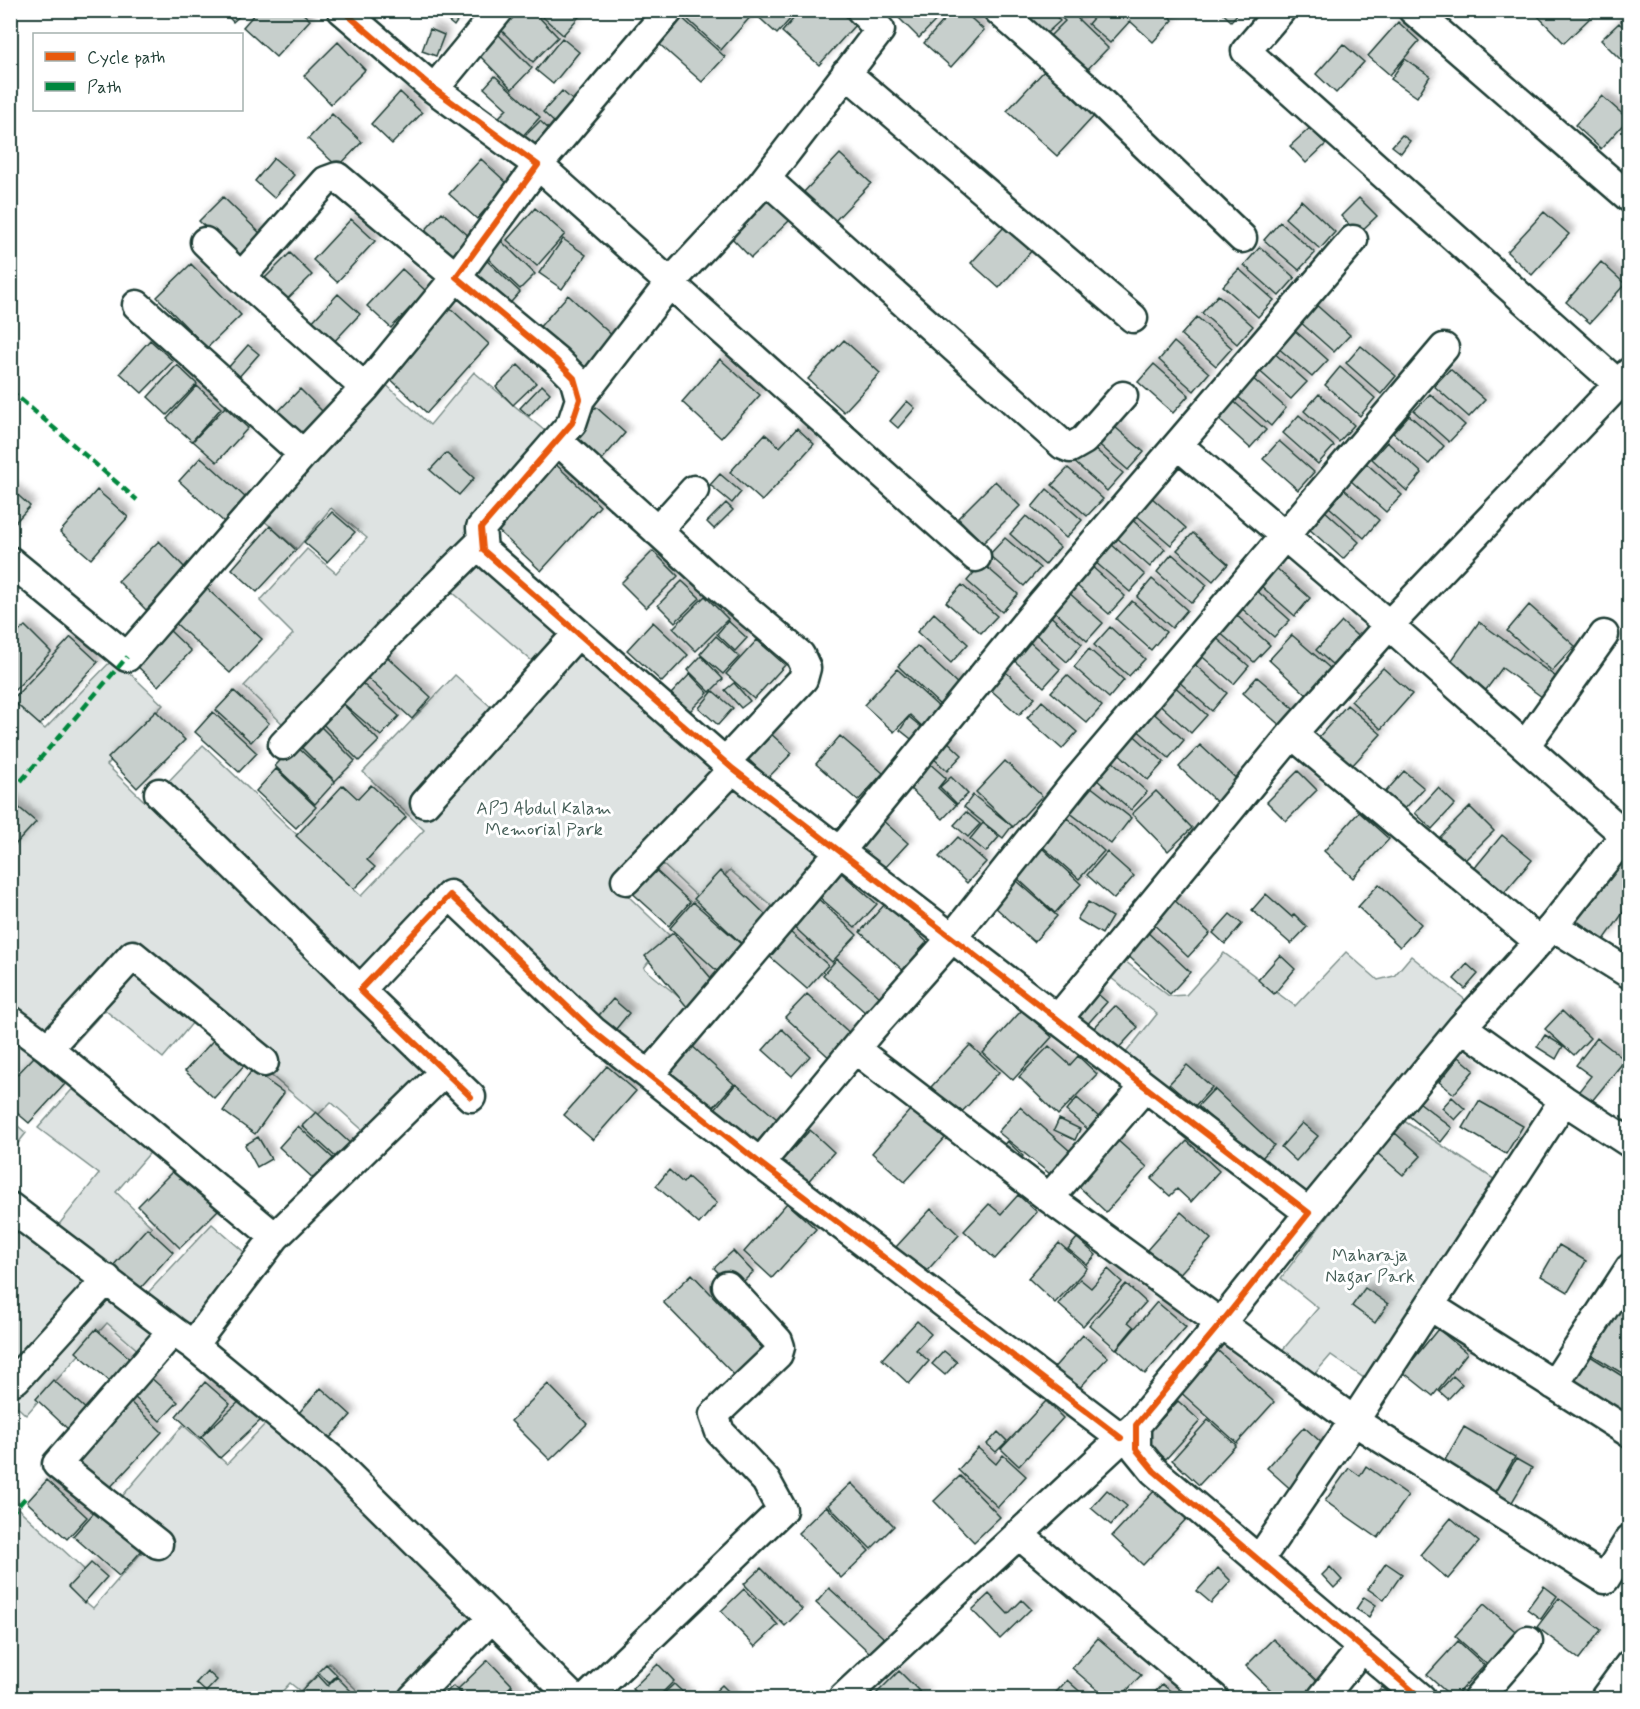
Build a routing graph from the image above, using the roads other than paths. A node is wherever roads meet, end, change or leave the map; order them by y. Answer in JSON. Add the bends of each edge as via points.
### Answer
{"nodes":[{"id":1,"x":342,"y":10,"type":"edge"},
{"id":2,"x":500,"y":10,"type":"edge"},
{"id":3,"x":669,"y":10,"type":"edge"},
{"id":4,"x":998,"y":10,"type":"edge"},
{"id":5,"x":1281,"y":10,"type":"edge"},
{"id":6,"x":1413,"y":10,"type":"edge"},
{"id":7,"x":878,"y":17,"type":"edge"},
{"id":8,"x":846,"y":73,"type":"junction"},
{"id":9,"x":434,"y":89,"type":"junction"},
{"id":10,"x":538,"y":165,"type":"junction"},
{"id":11,"x":766,"y":179,"type":"junction"},
{"id":12,"x":1629,"y":198,"type":"edge"},
{"id":13,"x":1242,"y":238,"type":"dead end"},
{"id":14,"x":1353,"y":240,"type":"dead end"},
{"id":15,"x":205,"y":242,"type":"dead end"},
{"id":16,"x":456,"y":277,"type":"junction"},
{"id":17,"x":241,"y":278,"type":"junction"},
{"id":18,"x":669,"y":284,"type":"junction"},
{"id":19,"x":138,"y":305,"type":"dead end"},
{"id":20,"x":1133,"y":318,"type":"dead end"},
{"id":21,"x":1444,"y":348,"type":"dead end"},
{"id":22,"x":1624,"y":378,"type":"edge"},
{"id":23,"x":366,"y":388,"type":"junction"},
{"id":24,"x":1123,"y":396,"type":"dead end"},
{"id":25,"x":580,"y":399,"type":"junction"},
{"id":26,"x":557,"y":440,"type":"junction"},
{"id":27,"x":1178,"y":445,"type":"junction"},
{"id":28,"x":303,"y":454,"type":"junction"},
{"id":29,"x":694,"y":490,"type":"dead end"},
{"id":30,"x":657,"y":531,"type":"junction"},
{"id":31,"x":1284,"y":535,"type":"junction"},
{"id":32,"x":482,"y":541,"type":"junction"},
{"id":33,"x":976,"y":557,"type":"dead end"},
{"id":34,"x":10,"y":561,"type":"edge"},
{"id":35,"x":1389,"y":625,"type":"junction"},
{"id":36,"x":578,"y":633,"type":"junction"},
{"id":37,"x":1604,"y":635,"type":"dead end"},
{"id":38,"x":1292,"y":734,"type":"junction"},
{"id":39,"x":283,"y":745,"type":"dead end"},
{"id":40,"x":1525,"y":746,"type":"junction"},
{"id":41,"x":729,"y":765,"type":"junction"},
{"id":42,"x":159,"y":793,"type":"dead end"},
{"id":43,"x":425,"y":803,"type":"dead end"},
{"id":44,"x":1627,"y":835,"type":"edge"},
{"id":45,"x":840,"y":851,"type":"junction"},
{"id":46,"x":626,"y":880,"type":"dead end"},
{"id":47,"x":1545,"y":933,"type":"junction"},
{"id":48,"x":952,"y":938,"type":"junction"},
{"id":49,"x":1629,"y":974,"type":"edge"},
{"id":50,"x":360,"y":990,"type":"junction"},
{"id":51,"x":10,"y":1020,"type":"edge"},
{"id":52,"x":1057,"y":1020,"type":"junction"},
{"id":53,"x":1462,"y":1028,"type":"junction"},
{"id":54,"x":48,"y":1048,"type":"junction"},
{"id":55,"x":855,"y":1049,"type":"junction"},
{"id":56,"x":264,"y":1062,"type":"dead end"},
{"id":57,"x":444,"y":1072,"type":"junction"},
{"id":58,"x":649,"y":1075,"type":"junction"},
{"id":59,"x":1144,"y":1088,"type":"junction"},
{"id":60,"x":471,"y":1097,"type":"dead end"},
{"id":61,"x":1564,"y":1100,"type":"junction"},
{"id":62,"x":1629,"y":1143,"type":"edge"},
{"id":63,"x":760,"y":1163,"type":"junction"},
{"id":64,"x":1049,"y":1198,"type":"junction"},
{"id":65,"x":10,"y":1207,"type":"edge"},
{"id":66,"x":1309,"y":1214,"type":"junction"},
{"id":67,"x":275,"y":1237,"type":"junction"},
{"id":68,"x":1629,"y":1268,"type":"edge"},
{"id":69,"x":106,"y":1279,"type":"junction"},
{"id":70,"x":727,"y":1286,"type":"dead end"},
{"id":71,"x":1430,"y":1306,"type":"junction"},
{"id":72,"x":1221,"y":1323,"type":"junction"},
{"id":73,"x":183,"y":1338,"type":"junction"},
{"id":74,"x":10,"y":1382,"type":"edge"},
{"id":75,"x":1554,"y":1385,"type":"junction"},
{"id":76,"x":1354,"y":1421,"type":"junction"},
{"id":77,"x":1129,"y":1432,"type":"junction"},
{"id":78,"x":1629,"y":1433,"type":"edge"},
{"id":79,"x":1018,"y":1534,"type":"junction"},
{"id":80,"x":1629,"y":1539,"type":"edge"},
{"id":81,"x":158,"y":1544,"type":"dead end"},
{"id":82,"x":1259,"y":1560,"type":"junction"},
{"id":83,"x":494,"y":1619,"type":"junction"},
{"id":84,"x":1528,"y":1641,"type":"dead end"},
{"id":85,"x":1362,"y":1648,"type":"junction"},
{"id":86,"x":1629,"y":1664,"type":"edge"},
{"id":87,"x":413,"y":1698,"type":"edge"},
{"id":88,"x":573,"y":1698,"type":"edge"},
{"id":89,"x":587,"y":1698,"type":"edge"},
{"id":90,"x":843,"y":1698,"type":"edge"},
{"id":91,"x":1214,"y":1698,"type":"edge"},
{"id":92,"x":1322,"y":1698,"type":"edge"},
{"id":93,"x":1421,"y":1698,"type":"edge"},
{"id":94,"x":1478,"y":1698,"type":"edge"},
{"id":95,"x":1605,"y":1698,"type":"edge"}],
"edges":[{"from":1,"to":9,"type":"street"},
{"from":2,"to":9,"type":"street"},
{"from":3,"to":10,"type":"street"},
{"from":4,"to":13,"type":"street","via":[[1083,85]]},
{"from":5,"to":22,"type":"street","via":[[1246,51]]},
{"from":6,"to":12,"type":"street"},
{"from":7,"to":8,"type":"street"},
{"from":8,"to":11,"type":"street"},
{"from":8,"to":20,"type":"street"},
{"from":9,"to":10,"type":"street"},
{"from":10,"to":16,"type":"street"},
{"from":10,"to":18,"type":"street"},
{"from":11,"to":18,"type":"street"},
{"from":11,"to":24,"type":"street","via":[[1063,445],[1070,448],[1084,440]]},
{"from":14,"to":27,"type":"street"},
{"from":15,"to":17,"type":"street"},
{"from":16,"to":17,"type":"street","via":[[337,177],[326,182]]},
{"from":16,"to":23,"type":"street"},
{"from":16,"to":25,"type":"street","via":[[556,360],[573,378]]},
{"from":17,"to":23,"type":"street"},
{"from":18,"to":25,"type":"street"},
{"from":18,"to":33,"type":"street"},
{"from":19,"to":28,"type":"street"},
{"from":21,"to":31,"type":"street"},
{"from":22,"to":35,"type":"street"},
{"from":23,"to":28,"type":"street"},
{"from":25,"to":26,"type":"street","via":[[572,423]]},
{"from":26,"to":30,"type":"street"},
{"from":26,"to":32,"type":"street","via":[[481,528]]},
{"from":27,"to":31,"type":"street"},
{"from":27,"to":45,"type":"street","via":[[1039,607]]},
{"from":28,"to":34,"type":"street","via":[[127,657]]},
{"from":29,"to":30,"type":"street"},
{"from":30,"to":41,"type":"street","via":[[800,655],[806,668],[803,679]]},
{"from":31,"to":35,"type":"street"},
{"from":31,"to":48,"type":"street","via":[[1074,784]]},
{"from":32,"to":36,"type":"street","via":[[483,550]]},
{"from":32,"to":39,"type":"street"},
{"from":35,"to":38,"type":"street"},
{"from":35,"to":40,"type":"street"},
{"from":36,"to":41,"type":"street"},
{"from":36,"to":43,"type":"street"},
{"from":37,"to":40,"type":"street"},
{"from":38,"to":47,"type":"street"},
{"from":38,"to":52,"type":"street"},
{"from":40,"to":44,"type":"street"},
{"from":41,"to":45,"type":"street"},
{"from":41,"to":46,"type":"street"},
{"from":42,"to":50,"type":"street"},
{"from":44,"to":47,"type":"street"},
{"from":45,"to":48,"type":"street"},
{"from":45,"to":58,"type":"street"},
{"from":47,"to":49,"type":"street"},
{"from":47,"to":53,"type":"street"},
{"from":48,"to":52,"type":"street"},
{"from":48,"to":55,"type":"street"},
{"from":50,"to":57,"type":"street"},
{"from":50,"to":58,"type":"street","via":[[450,895],[593,1032]]},
{"from":51,"to":54,"type":"street"},
{"from":52,"to":59,"type":"street"},
{"from":53,"to":61,"type":"street"},
{"from":53,"to":66,"type":"street"},
{"from":54,"to":56,"type":"street","via":[[133,955]]},
{"from":54,"to":67,"type":"street"},
{"from":55,"to":63,"type":"street"},
{"from":55,"to":64,"type":"street"},
{"from":57,"to":60,"type":"street"},
{"from":57,"to":67,"type":"street"},
{"from":58,"to":63,"type":"street"},
{"from":59,"to":64,"type":"street"},
{"from":59,"to":66,"type":"street"},
{"from":61,"to":62,"type":"street"},
{"from":61,"to":71,"type":"street"},
{"from":63,"to":77,"type":"street"},
{"from":64,"to":72,"type":"street"},
{"from":65,"to":69,"type":"street"},
{"from":66,"to":72,"type":"street"},
{"from":67,"to":73,"type":"street"},
{"from":68,"to":75,"type":"street"},
{"from":69,"to":73,"type":"street"},
{"from":69,"to":74,"type":"street"},
{"from":70,"to":89,"type":"street","via":[[780,1347],[757,1376],[714,1415],[720,1432],[766,1481],[782,1510]]},
{"from":71,"to":75,"type":"street"},
{"from":71,"to":76,"type":"street"},
{"from":72,"to":76,"type":"street"},
{"from":72,"to":77,"type":"street"},
{"from":73,"to":81,"type":"street","via":[[57,1464]]},
{"from":73,"to":83,"type":"street","via":[[334,1461]]},
{"from":75,"to":78,"type":"street"},
{"from":76,"to":80,"type":"street","via":[[1605,1579]]},
{"from":76,"to":82,"type":"street"},
{"from":77,"to":79,"type":"street"},
{"from":77,"to":82,"type":"street","via":[[1136,1449],[1154,1472]]},
{"from":79,"to":90,"type":"street"},
{"from":79,"to":91,"type":"street"},
{"from":82,"to":85,"type":"street"},
{"from":83,"to":87,"type":"street"},
{"from":83,"to":88,"type":"street"},
{"from":84,"to":94,"type":"street"},
{"from":85,"to":92,"type":"street"},
{"from":85,"to":93,"type":"street"},
{"from":86,"to":95,"type":"street"}]}
